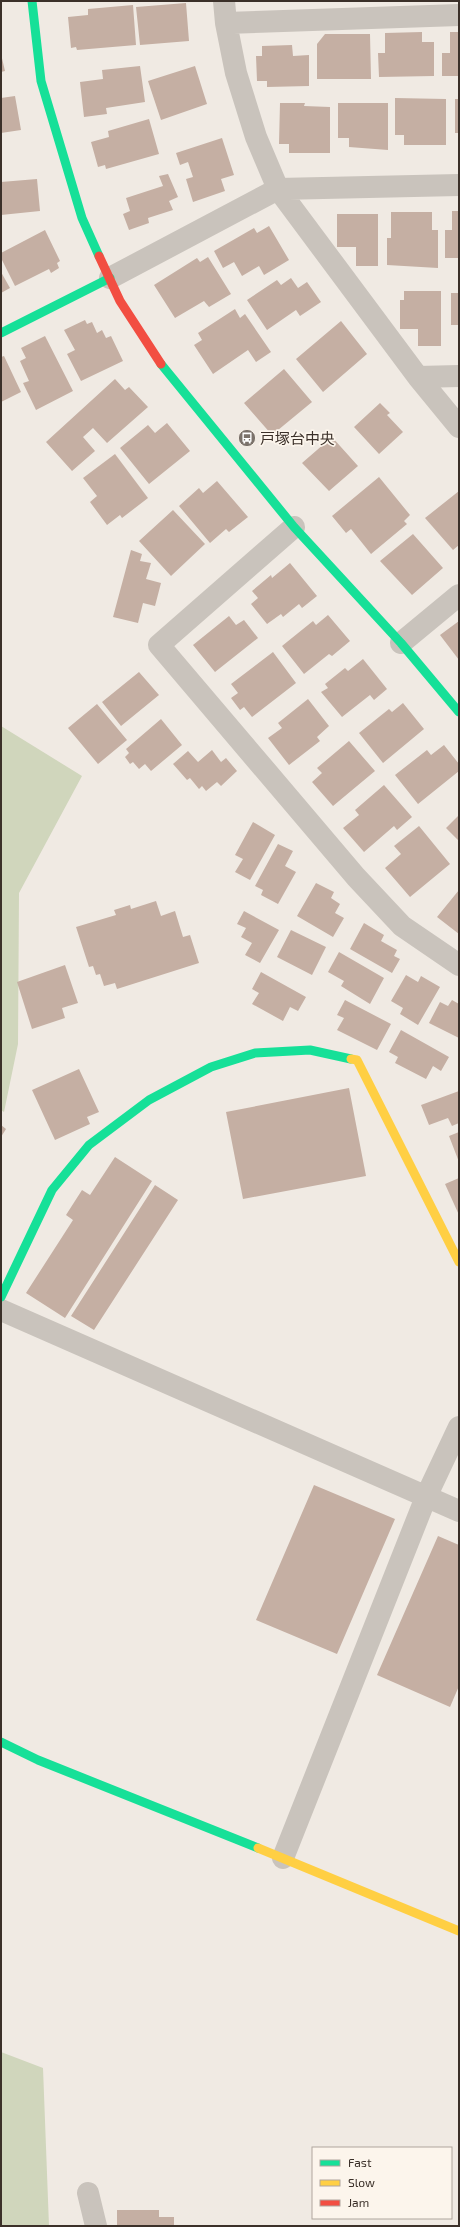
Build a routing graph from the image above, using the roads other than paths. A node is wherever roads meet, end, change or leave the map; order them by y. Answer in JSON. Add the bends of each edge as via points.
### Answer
{"nodes":[{"id":1,"x":32,"y":1,"type":"edge"},
{"id":2,"x":224,"y":1,"type":"edge"},
{"id":3,"x":459,"y":14,"type":"edge"},
{"id":4,"x":226,"y":23,"type":"junction"},
{"id":5,"x":459,"y":185,"type":"edge"},
{"id":6,"x":278,"y":189,"type":"junction"},
{"id":7,"x":110,"y":278,"type":"junction"},
{"id":8,"x":1,"y":333,"type":"edge"},
{"id":9,"x":459,"y":376,"type":"edge"},
{"id":10,"x":418,"y":377,"type":"junction"},
{"id":11,"x":459,"y":427,"type":"edge"},
{"id":12,"x":294,"y":527,"type":"junction"},
{"id":13,"x":459,"y":595,"type":"edge"},
{"id":14,"x":401,"y":643,"type":"junction"},
{"id":15,"x":459,"y":712,"type":"edge"},
{"id":16,"x":459,"y":965,"type":"edge"},
{"id":17,"x":459,"y":1262,"type":"edge"},
{"id":18,"x":1,"y":1297,"type":"edge"},
{"id":19,"x":1,"y":1310,"type":"edge"},
{"id":20,"x":459,"y":1427,"type":"edge"},
{"id":21,"x":426,"y":1497,"type":"junction"},
{"id":22,"x":459,"y":1510,"type":"edge"},
{"id":23,"x":1,"y":1742,"type":"edge"},
{"id":24,"x":283,"y":1858,"type":"junction"},
{"id":25,"x":459,"y":1932,"type":"edge"},
{"id":26,"x":88,"y":2193,"type":"dead end"},
{"id":27,"x":96,"y":2226,"type":"edge"}],
"edges":[{"from":1,"to":7,"type":"street","via":[[41,81],[59,145],[82,218]]},
{"from":2,"to":4,"type":"street"},
{"from":3,"to":4,"type":"street"},
{"from":4,"to":6,"type":"street","via":[[236,73],[256,137]]},
{"from":5,"to":6,"type":"street"},
{"from":6,"to":7,"type":"street"},
{"from":6,"to":10,"type":"street"},
{"from":7,"to":8,"type":"street"},
{"from":7,"to":12,"type":"street","via":[[120,301],[156,357]]},
{"from":9,"to":10,"type":"street"},
{"from":10,"to":11,"type":"street"},
{"from":12,"to":14,"type":"street"},
{"from":12,"to":16,"type":"street","via":[[160,645],[391,915],[402,926]]},
{"from":13,"to":14,"type":"street"},
{"from":14,"to":15,"type":"street"},
{"from":17,"to":18,"type":"street","via":[[357,1060],[310,1050],[255,1053],[211,1067],[149,1100],[89,1145],[52,1190]]},
{"from":19,"to":21,"type":"street"},
{"from":20,"to":21,"type":"street"},
{"from":21,"to":22,"type":"street"},
{"from":21,"to":24,"type":"street"},
{"from":23,"to":24,"type":"street","via":[[38,1760]]},
{"from":24,"to":25,"type":"street"},
{"from":26,"to":27,"type":"street"}]}
